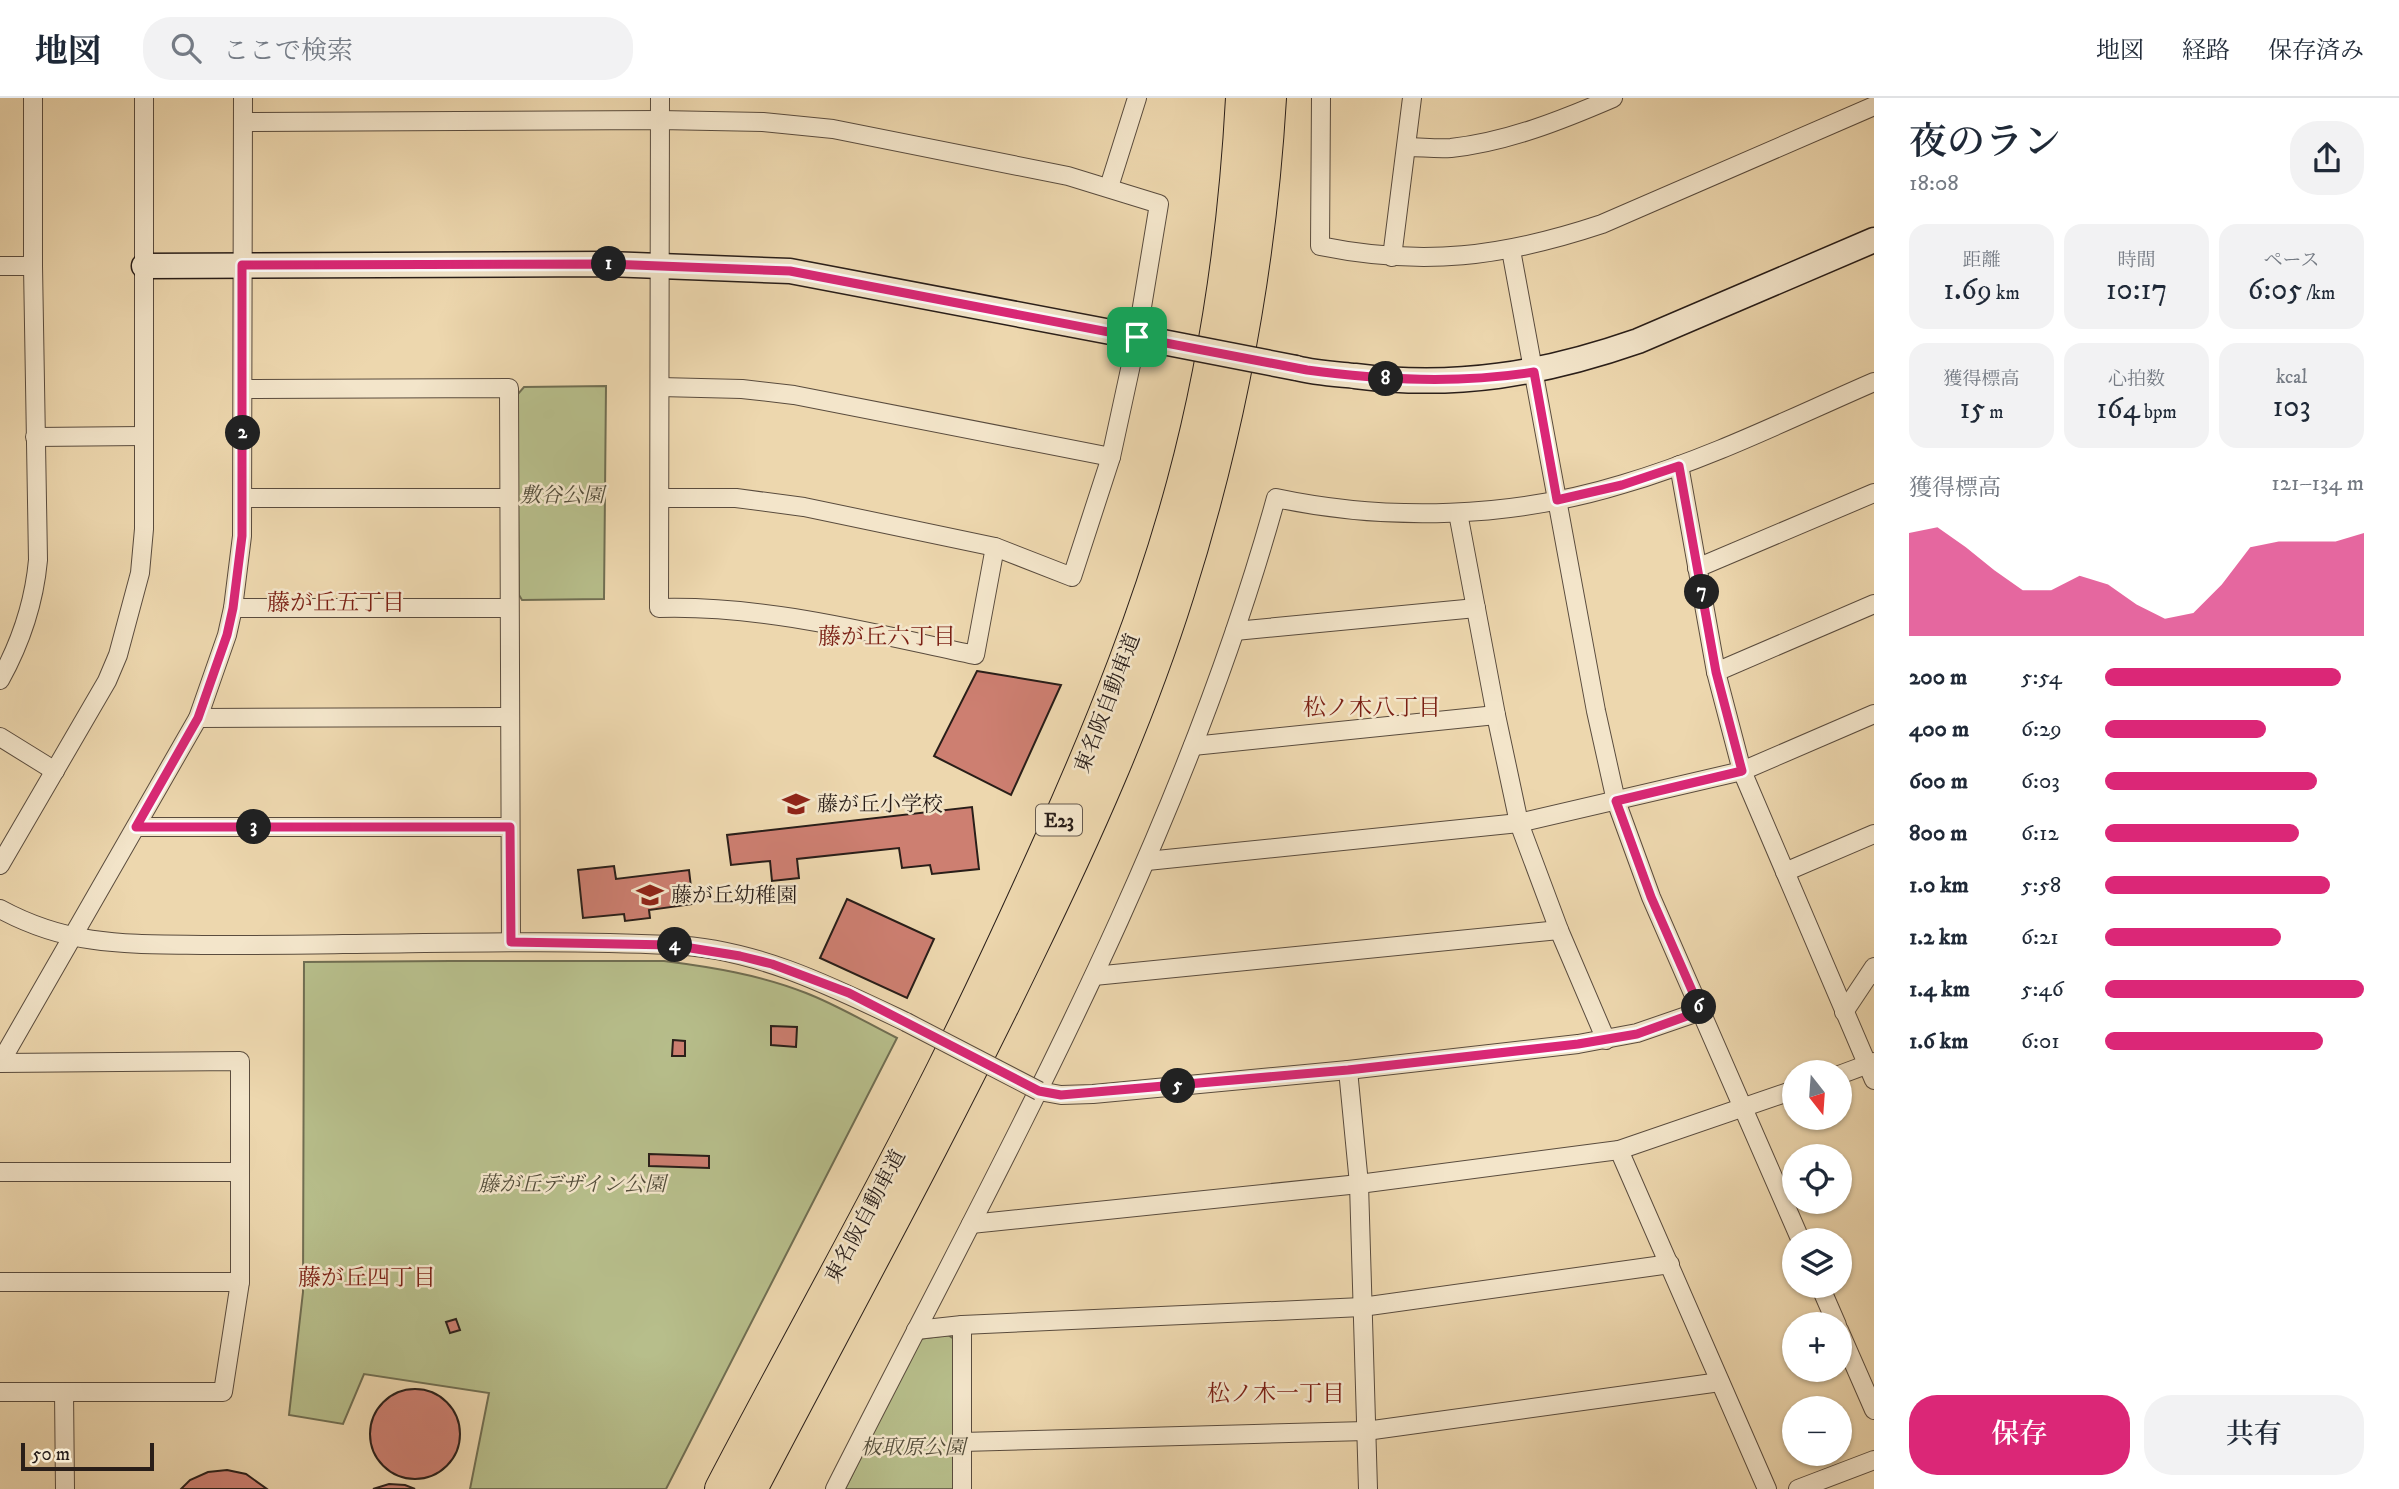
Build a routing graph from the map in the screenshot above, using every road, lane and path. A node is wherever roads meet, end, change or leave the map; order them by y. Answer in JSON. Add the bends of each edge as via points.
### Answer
{"nodes":[{"id":1,"x":33,"y":98,"type":"edge"},
{"id":2,"x":144,"y":98,"type":"edge"},
{"id":3,"x":243,"y":98,"type":"edge"},
{"id":4,"x":660,"y":98,"type":"edge"},
{"id":5,"x":1137,"y":98,"type":"edge"},
{"id":6,"x":1242,"y":98,"type":"edge"},
{"id":7,"x":1270,"y":98,"type":"edge"},
{"id":8,"x":1321,"y":98,"type":"edge"},
{"id":9,"x":1412,"y":98,"type":"edge"},
{"id":10,"x":1613,"y":98,"type":"edge"},
{"id":11,"x":1874,"y":106,"type":"edge"},
{"id":12,"x":660,"y":120,"type":"junction"},
{"id":13,"x":243,"y":122,"type":"junction"},
{"id":14,"x":1407,"y":147,"type":"junction"},
{"id":15,"x":1109,"y":187,"type":"junction"},
{"id":16,"x":1874,"y":240,"type":"edge"},
{"id":17,"x":1511,"y":250,"type":"junction"},
{"id":18,"x":1392,"y":257,"type":"junction"},
{"id":19,"x":242,"y":265,"type":"junction"},
{"id":20,"x":659,"y":265,"type":"junction"},
{"id":21,"x":0,"y":266,"type":"edge"},
{"id":22,"x":33,"y":266,"type":"junction"},
{"id":23,"x":144,"y":266,"type":"junction"},
{"id":24,"x":1137,"y":337,"type":"junction"},
{"id":25,"x":1534,"y":372,"type":"junction"},
{"id":26,"x":1874,"y":382,"type":"edge"},
{"id":27,"x":660,"y":387,"type":"junction"},
{"id":28,"x":244,"y":389,"type":"junction"},
{"id":29,"x":143,"y":436,"type":"junction"},
{"id":30,"x":35,"y":437,"type":"junction"},
{"id":31,"x":1111,"y":457,"type":"junction"},
{"id":32,"x":1679,"y":466,"type":"junction"},
{"id":33,"x":1874,"y":493,"type":"edge"},
{"id":34,"x":243,"y":498,"type":"junction"},
{"id":35,"x":509,"y":498,"type":"junction"},
{"id":36,"x":660,"y":498,"type":"junction"},
{"id":37,"x":1557,"y":500,"type":"junction"},
{"id":38,"x":1458,"y":513,"type":"junction"},
{"id":39,"x":995,"y":547,"type":"junction"},
{"id":40,"x":1698,"y":568,"type":"junction"},
{"id":41,"x":1874,"y":604,"type":"edge"},
{"id":42,"x":233,"y":608,"type":"junction"},
{"id":43,"x":509,"y":608,"type":"junction"},
{"id":44,"x":1476,"y":608,"type":"junction"},
{"id":45,"x":1235,"y":631,"type":"junction"},
{"id":46,"x":1716,"y":672,"type":"junction"},
{"id":47,"x":0,"y":680,"type":"edge"},
{"id":48,"x":1874,"y":714,"type":"edge"},
{"id":49,"x":1496,"y":715,"type":"junction"},
{"id":50,"x":510,"y":717,"type":"junction"},
{"id":51,"x":198,"y":718,"type":"junction"},
{"id":52,"x":0,"y":737,"type":"edge"},
{"id":53,"x":1193,"y":746,"type":"junction"},
{"id":54,"x":55,"y":771,"type":"junction"},
{"id":55,"x":1742,"y":771,"type":"junction"},
{"id":56,"x":1616,"y":801,"type":"junction"},
{"id":57,"x":1519,"y":823,"type":"junction"},
{"id":58,"x":136,"y":827,"type":"junction"},
{"id":59,"x":510,"y":827,"type":"junction"},
{"id":60,"x":1874,"y":834,"type":"edge"},
{"id":61,"x":1147,"y":861,"type":"junction"},
{"id":62,"x":0,"y":865,"type":"edge"},
{"id":63,"x":1785,"y":872,"type":"junction"},
{"id":64,"x":0,"y":909,"type":"edge"},
{"id":65,"x":1559,"y":930,"type":"junction"},
{"id":66,"x":72,"y":938,"type":"junction"},
{"id":67,"x":511,"y":942,"type":"junction"},
{"id":68,"x":1874,"y":967,"type":"edge"},
{"id":69,"x":1094,"y":976,"type":"junction"},
{"id":70,"x":1701,"y":1011,"type":"junction"},
{"id":71,"x":1844,"y":1012,"type":"junction"},
{"id":72,"x":1606,"y":1040,"type":"junction"},
{"id":73,"x":0,"y":1063,"type":"edge"},
{"id":74,"x":1872,"y":1069,"type":"edge"},
{"id":75,"x":1348,"y":1070,"type":"junction"},
{"id":76,"x":1852,"y":1073,"type":"edge"},
{"id":77,"x":1039,"y":1091,"type":"junction"},
{"id":78,"x":1782,"y":1094,"type":"edge"},
{"id":79,"x":1743,"y":1108,"type":"junction"},
{"id":80,"x":1619,"y":1150,"type":"junction"},
{"id":81,"x":0,"y":1172,"type":"edge"},
{"id":82,"x":240,"y":1172,"type":"junction"},
{"id":83,"x":1359,"y":1184,"type":"junction"},
{"id":84,"x":971,"y":1224,"type":"junction"},
{"id":85,"x":1795,"y":1228,"type":"edge"},
{"id":86,"x":1670,"y":1264,"type":"junction"},
{"id":87,"x":0,"y":1282,"type":"edge"},
{"id":88,"x":240,"y":1282,"type":"junction"},
{"id":89,"x":1362,"y":1307,"type":"junction"},
{"id":90,"x":962,"y":1325,"type":"junction"},
{"id":91,"x":916,"y":1330,"type":"junction"},
{"id":92,"x":1852,"y":1360,"type":"edge"},
{"id":93,"x":1720,"y":1382,"type":"junction"},
{"id":94,"x":0,"y":1392,"type":"edge"},
{"id":95,"x":64,"y":1392,"type":"junction"},
{"id":96,"x":1874,"y":1410,"type":"edge"},
{"id":97,"x":1366,"y":1430,"type":"junction"},
{"id":98,"x":962,"y":1442,"type":"junction"},
{"id":99,"x":1874,"y":1460,"type":"edge"},
{"id":100,"x":65,"y":1489,"type":"edge"},
{"id":101,"x":721,"y":1489,"type":"edge"},
{"id":102,"x":751,"y":1489,"type":"edge"},
{"id":103,"x":835,"y":1489,"type":"edge"},
{"id":104,"x":962,"y":1489,"type":"edge"},
{"id":105,"x":1368,"y":1489,"type":"edge"},
{"id":106,"x":1767,"y":1489,"type":"edge"},
{"id":107,"x":1798,"y":1489,"type":"edge"}],
"edges":[{"from":1,"to":22,"type":"street"},
{"from":2,"to":23,"type":"street"},
{"from":3,"to":13,"type":"street"},
{"from":4,"to":12,"type":"street"},
{"from":5,"to":15,"type":"street"},
{"from":6,"to":101,"type":"highway","name":"東名阪自動車道","number":"E23","via":[[1227,267],[1206,390],[1179,498],[1112,696],[1026,895],[943,1070]]},
{"from":7,"to":102,"type":"highway","name":"東名阪自動車道","number":"E23","via":[[1253,269],[1231,394],[1177,596],[1138,704],[1093,815],[967,1081]]},
{"from":8,"to":18,"type":"street","via":[[1320,246]]},
{"from":9,"to":14,"type":"street"},
{"from":10,"to":14,"type":"street","via":[[1489,141],[1450,148]]},
{"from":11,"to":17,"type":"street","via":[[1602,224]]},
{"from":12,"to":13,"type":"street"},
{"from":12,"to":15,"type":"street","via":[[833,129]]},
{"from":12,"to":20,"type":"street"},
{"from":13,"to":19,"type":"street"},
{"from":14,"to":18,"type":"street"},
{"from":15,"to":24,"type":"street","via":[[1159,204]]},
{"from":16,"to":25,"type":"street","via":[[1638,341]]},
{"from":17,"to":18,"type":"street"},
{"from":17,"to":25,"type":"street"},
{"from":19,"to":20,"type":"street"},
{"from":19,"to":23,"type":"street"},
{"from":19,"to":28,"type":"street"},
{"from":20,"to":24,"type":"street","via":[[790,271]]},
{"from":20,"to":27,"type":"street"},
{"from":21,"to":22,"type":"street"},
{"from":22,"to":30,"type":"street"},
{"from":23,"to":29,"type":"street"},
{"from":24,"to":25,"type":"street","bridge":true,"via":[[1366,378],[1463,380]]},
{"from":24,"to":31,"type":"street"},
{"from":25,"to":37,"type":"street"},
{"from":26,"to":32,"type":"street"},
{"from":27,"to":31,"type":"street","via":[[794,395]]},
{"from":27,"to":36,"type":"street"},
{"from":28,"to":34,"type":"street"},
{"from":28,"to":35,"type":"street","via":[[509,388]]},
{"from":29,"to":30,"type":"street"},
{"from":29,"to":54,"type":"street","via":[[141,562],[125,633],[107,681]]},
{"from":30,"to":47,"type":"street","via":[[36,576],[25,629]]},
{"from":31,"to":39,"type":"street","via":[[1072,576]]},
{"from":32,"to":37,"type":"street"},
{"from":32,"to":40,"type":"street"},
{"from":33,"to":40,"type":"street"},
{"from":34,"to":35,"type":"street"},
{"from":34,"to":42,"type":"street"},
{"from":35,"to":43,"type":"street"},
{"from":36,"to":39,"type":"street","via":[[736,498],[804,507]]},
{"from":36,"to":39,"type":"street","via":[[659,608],[754,611],[975,655]]},
{"from":37,"to":38,"type":"street"},
{"from":37,"to":56,"type":"street"},
{"from":38,"to":44,"type":"street"},
{"from":38,"to":45,"type":"street","via":[[1368,511],[1276,498]]},
{"from":40,"to":46,"type":"street"},
{"from":41,"to":46,"type":"street"},
{"from":42,"to":43,"type":"street"},
{"from":42,"to":51,"type":"street"},
{"from":43,"to":50,"type":"street"},
{"from":44,"to":45,"type":"street"},
{"from":44,"to":49,"type":"street"},
{"from":45,"to":53,"type":"street"},
{"from":46,"to":55,"type":"street"},
{"from":48,"to":55,"type":"street"},
{"from":49,"to":53,"type":"street"},
{"from":49,"to":57,"type":"street"},
{"from":50,"to":51,"type":"street"},
{"from":50,"to":59,"type":"street"},
{"from":51,"to":58,"type":"street"},
{"from":52,"to":54,"type":"street"},
{"from":53,"to":61,"type":"street"},
{"from":54,"to":62,"type":"street"},
{"from":55,"to":56,"type":"street"},
{"from":55,"to":63,"type":"street"},
{"from":56,"to":57,"type":"street"},
{"from":56,"to":70,"type":"street","via":[[1651,897]]},
{"from":57,"to":61,"type":"street"},
{"from":57,"to":65,"type":"street"},
{"from":58,"to":59,"type":"street"},
{"from":58,"to":66,"type":"street"},
{"from":59,"to":67,"type":"street"},
{"from":60,"to":63,"type":"street"},
{"from":61,"to":69,"type":"street"},
{"from":63,"to":71,"type":"street"},
{"from":64,"to":66,"type":"street"},
{"from":65,"to":69,"type":"street"},
{"from":65,"to":72,"type":"street"},
{"from":66,"to":67,"type":"street","via":[[132,944]]},
{"from":66,"to":73,"type":"street"},
{"from":67,"to":77,"type":"street","bridge":true,"via":[[672,945],[740,956],[825,984]]},
{"from":68,"to":71,"type":"street"},
{"from":69,"to":77,"type":"street"},
{"from":70,"to":72,"type":"street"},
{"from":70,"to":79,"type":"street"},
{"from":71,"to":74,"type":"street"},
{"from":72,"to":75,"type":"street"},
{"from":73,"to":82,"type":"street","via":[[240,1061]]},
{"from":74,"to":76,"type":"street"},
{"from":75,"to":77,"type":"street","via":[[1093,1094]]},
{"from":75,"to":83,"type":"street"},
{"from":77,"to":84,"type":"street"},
{"from":78,"to":79,"type":"street"},
{"from":79,"to":80,"type":"street"},
{"from":79,"to":85,"type":"street"},
{"from":80,"to":83,"type":"street"},
{"from":80,"to":86,"type":"street"},
{"from":81,"to":82,"type":"street"},
{"from":82,"to":88,"type":"street"},
{"from":83,"to":84,"type":"street"},
{"from":83,"to":89,"type":"street"},
{"from":84,"to":91,"type":"street"},
{"from":86,"to":89,"type":"street"},
{"from":86,"to":93,"type":"street"},
{"from":87,"to":88,"type":"street"},
{"from":88,"to":95,"type":"street","via":[[223,1392]]},
{"from":89,"to":90,"type":"street"},
{"from":89,"to":97,"type":"street"},
{"from":90,"to":91,"type":"street"},
{"from":90,"to":98,"type":"street"},
{"from":91,"to":103,"type":"street"},
{"from":92,"to":96,"type":"street"},
{"from":93,"to":97,"type":"street"},
{"from":93,"to":106,"type":"street"},
{"from":94,"to":95,"type":"street"},
{"from":95,"to":100,"type":"street"},
{"from":97,"to":98,"type":"street"},
{"from":97,"to":105,"type":"street"},
{"from":98,"to":104,"type":"street"},
{"from":99,"to":107,"type":"street"}]}
